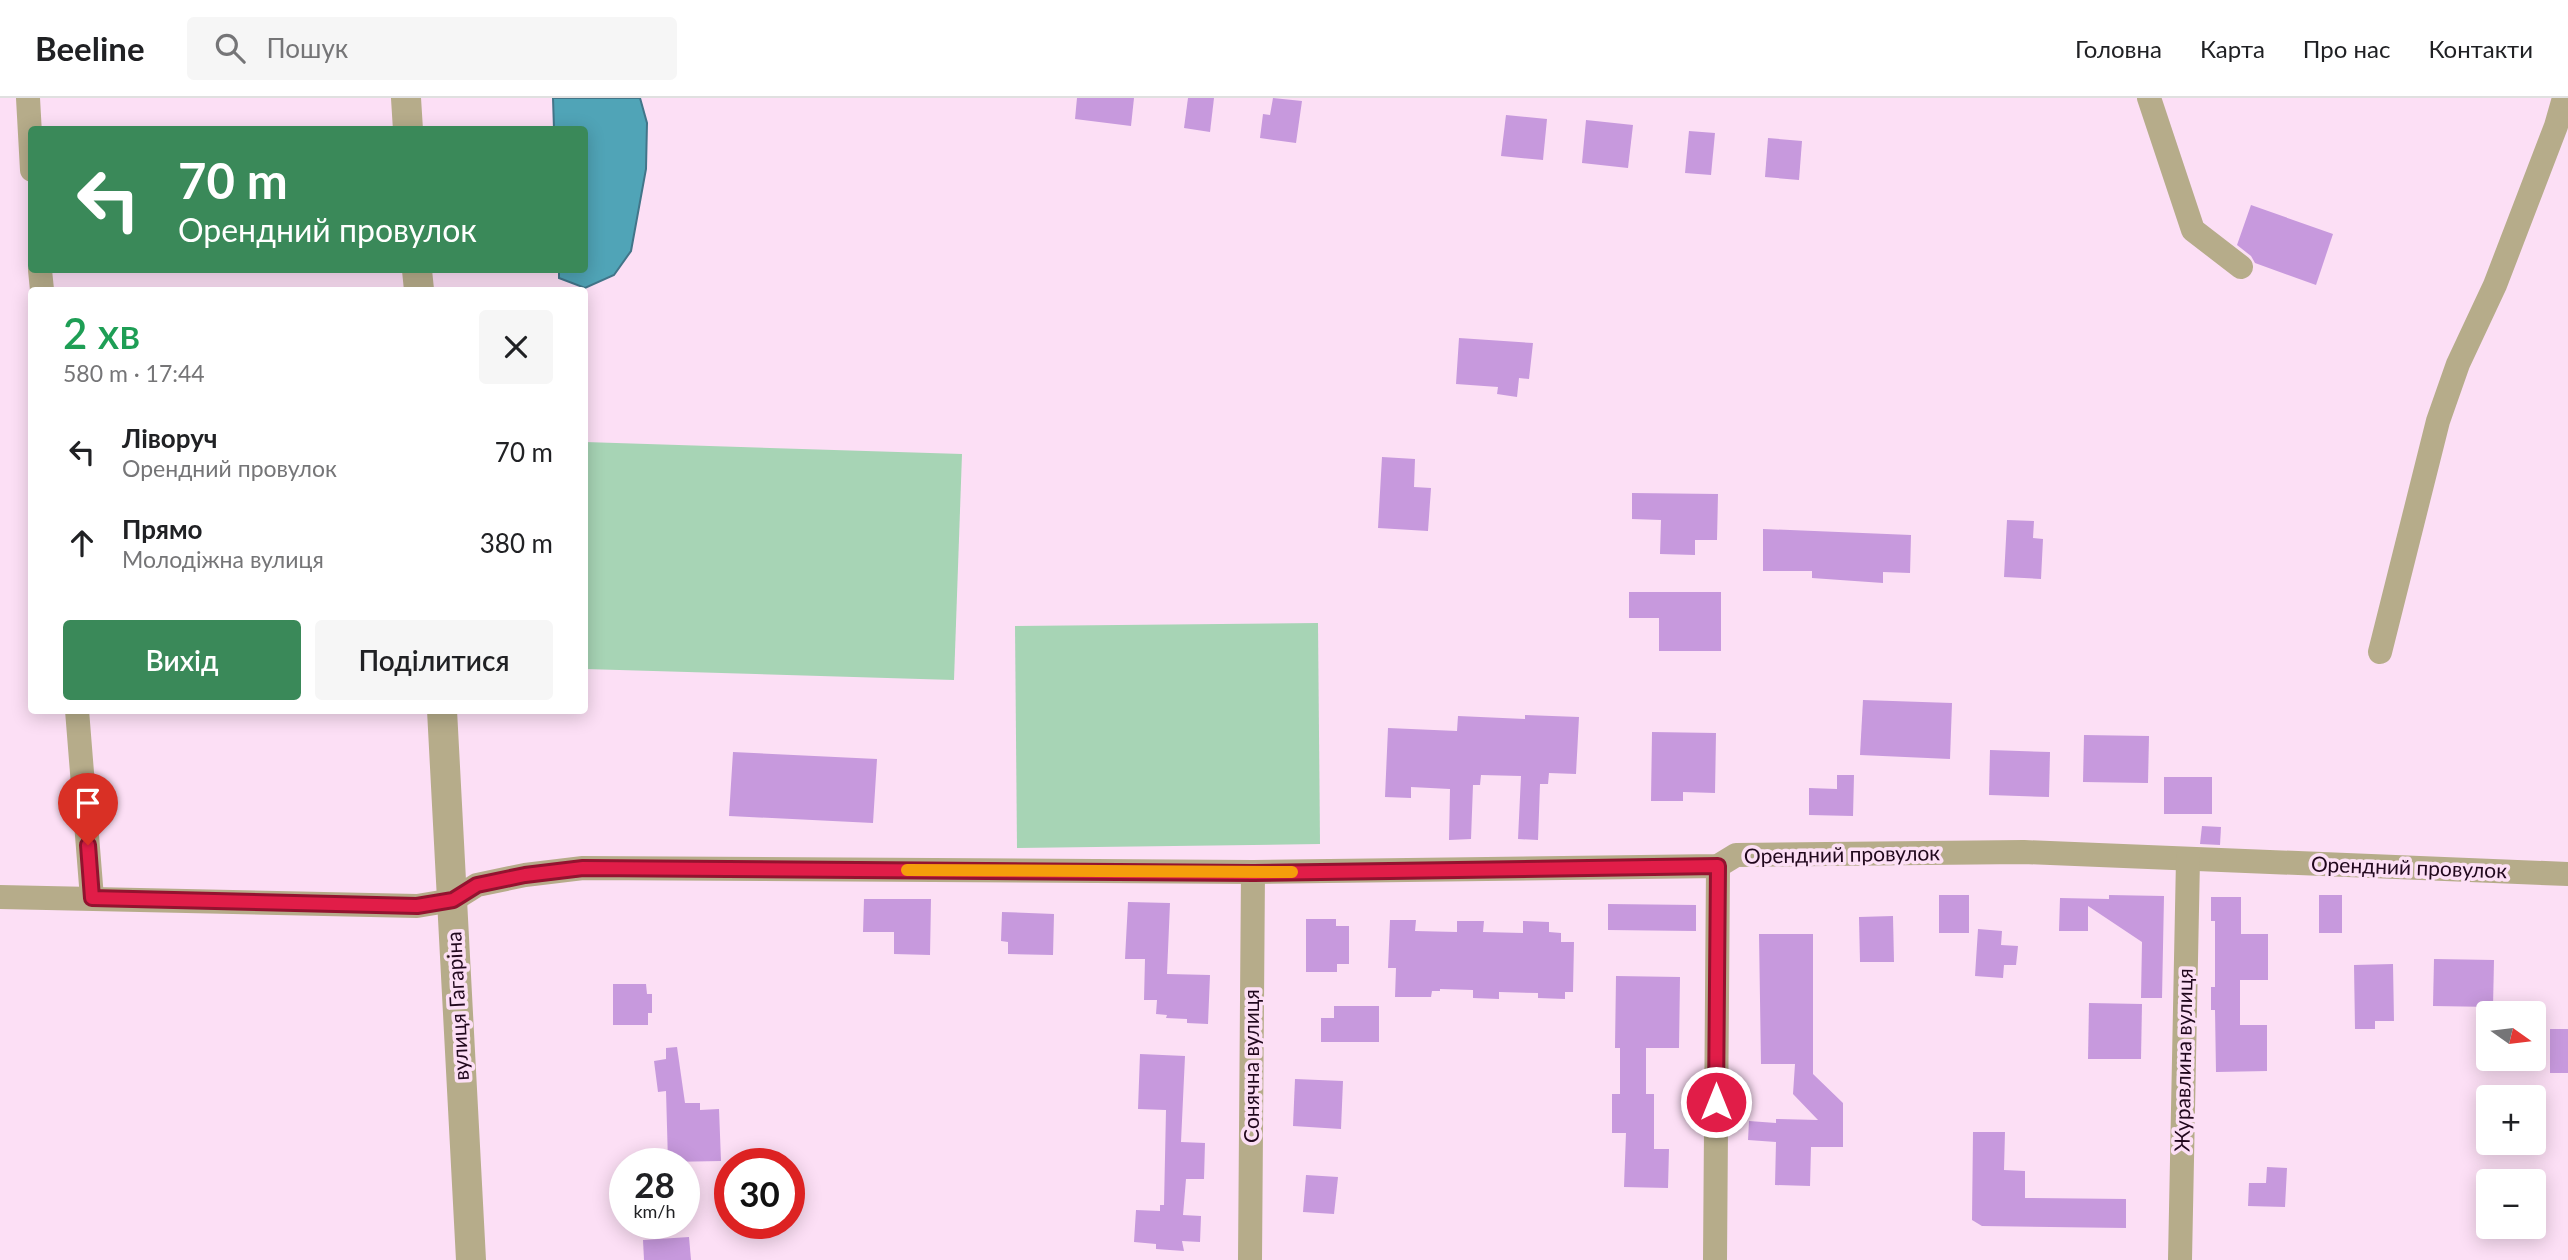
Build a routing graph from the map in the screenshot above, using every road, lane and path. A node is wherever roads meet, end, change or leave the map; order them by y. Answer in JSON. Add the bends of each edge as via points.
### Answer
{"nodes":[{"id":1,"x":28,"y":98,"type":"edge"},
{"id":2,"x":406,"y":98,"type":"edge"},
{"id":3,"x":2149,"y":98,"type":"edge"},
{"id":4,"x":2564,"y":98,"type":"edge"},
{"id":5,"x":30,"y":126,"type":"edge"},
{"id":6,"x":408,"y":126,"type":"edge"},
{"id":7,"x":2562,"y":129,"type":"edge"},
{"id":8,"x":2241,"y":267,"type":"dead end"},
{"id":9,"x":2380,"y":652,"type":"dead end"},
{"id":10,"x":77,"y":714,"type":"edge"},
{"id":11,"x":442,"y":714,"type":"edge"},
{"id":12,"x":2188,"y":859,"type":"junction"},
{"id":13,"x":1718,"y":866,"type":"junction"},
{"id":14,"x":1254,"y":873,"type":"junction"},
{"id":15,"x":2568,"y":874,"type":"edge"},
{"id":16,"x":0,"y":897,"type":"edge"},
{"id":17,"x":92,"y":898,"type":"junction"},
{"id":18,"x":453,"y":900,"type":"junction"},
{"id":19,"x":471,"y":1260,"type":"edge"},
{"id":20,"x":1250,"y":1260,"type":"edge"},
{"id":21,"x":1715,"y":1260,"type":"edge"},
{"id":22,"x":2180,"y":1260,"type":"edge"}],
"edges":[{"from":1,"to":5,"type":"street"},
{"from":2,"to":6,"type":"street"},
{"from":3,"to":8,"type":"street","via":[[2193,230]]},
{"from":4,"to":7,"type":"street"},
{"from":7,"to":9,"type":"street","via":[[2458,364],[2438,421]]},
{"from":10,"to":17,"type":"street"},
{"from":11,"to":18,"type":"street","name":"вулиця Гагаріна"},
{"from":12,"to":13,"type":"street","name":"Орендний провулок","via":[[2024,852],[1736,855]]},
{"from":12,"to":15,"type":"street","name":"Орендний провулок"},
{"from":12,"to":22,"type":"street","name":"Журавлина вулиця"},
{"from":13,"to":14,"type":"street","name":"Орендний провулок"},
{"from":13,"to":21,"type":"street"},
{"from":14,"to":18,"type":"street","name":"Орендний провулок","via":[[583,868],[477,885]]},
{"from":14,"to":20,"type":"street","name":"Сонячна вулиця"},
{"from":16,"to":17,"type":"street","name":"Орендний провулок"},
{"from":17,"to":18,"type":"street","name":"Орендний провулок","via":[[417,906]]},
{"from":18,"to":19,"type":"street","name":"вулиця Гагаріна"}]}
